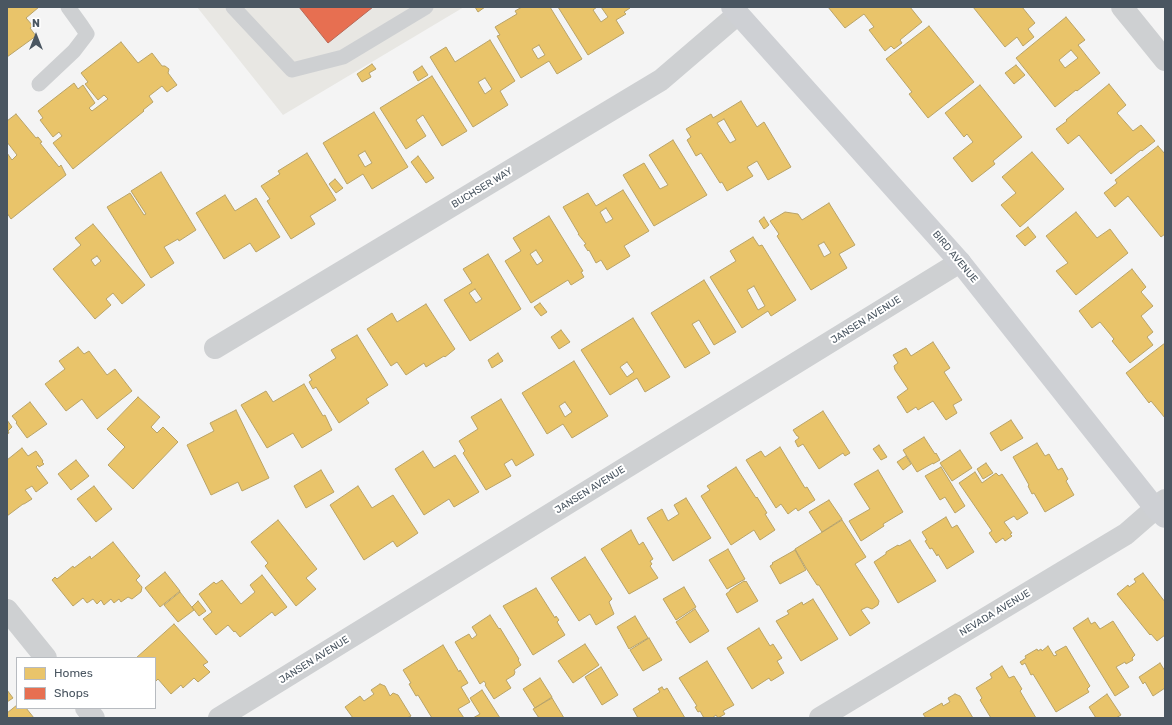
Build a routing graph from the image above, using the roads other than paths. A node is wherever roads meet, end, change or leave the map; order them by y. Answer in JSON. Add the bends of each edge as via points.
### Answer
{"nodes":[{"id":1,"x":68,"y":7,"type":"edge"},
{"id":2,"x":233,"y":7,"type":"edge"},
{"id":3,"x":426,"y":7,"type":"edge"},
{"id":4,"x":1122,"y":7,"type":"edge"},
{"id":5,"x":735,"y":10,"type":"edge"},
{"id":6,"x":1165,"y":60,"type":"edge"},
{"id":7,"x":39,"y":84,"type":"dead end"},
{"id":8,"x":960,"y":262,"type":"junction"},
{"id":9,"x":215,"y":348,"type":"dead end"},
{"id":10,"x":1162,"y":508,"type":"edge"},
{"id":11,"x":7,"y":610,"type":"edge"},
{"id":12,"x":45,"y":657,"type":"edge"},
{"id":13,"x":87,"y":709,"type":"edge"},
{"id":14,"x":94,"y":718,"type":"edge"},
{"id":15,"x":219,"y":718,"type":"edge"},
{"id":16,"x":820,"y":718,"type":"edge"}],
"edges":[{"from":1,"to":7,"type":"lane","via":[[87,34],[74,51]]},
{"from":2,"to":3,"type":"lane","via":[[292,70],[343,57]]},
{"from":4,"to":6,"type":"street"},
{"from":5,"to":8,"type":"main road","name":"BIRD AVENUE"},
{"from":5,"to":9,"type":"street","name":"BUCHSER WAY","via":[[661,80]]},
{"from":8,"to":10,"type":"main road","name":"BIRD AVENUE"},
{"from":8,"to":15,"type":"street","name":"JANSEN AVENUE"},
{"from":10,"to":16,"type":"street","name":"NEVADA AVENUE","via":[[1126,534]]},
{"from":11,"to":12,"type":"street"},
{"from":13,"to":14,"type":"street"}]}
